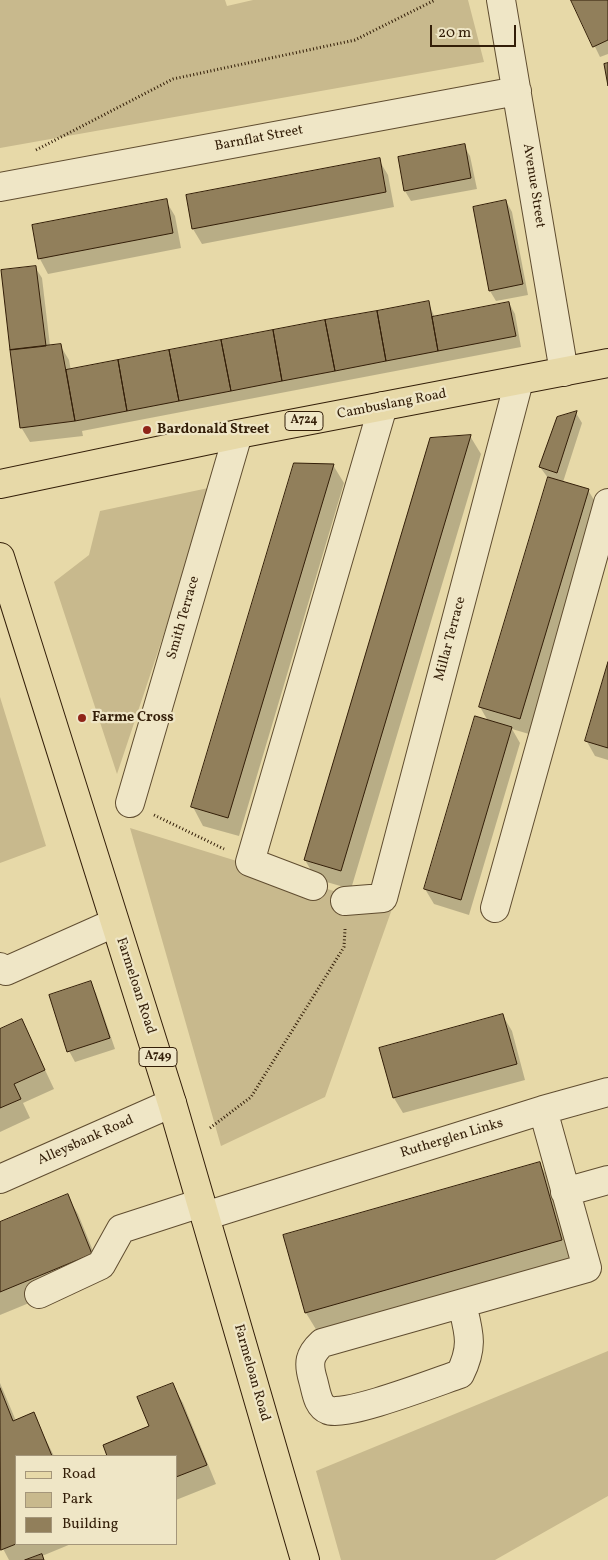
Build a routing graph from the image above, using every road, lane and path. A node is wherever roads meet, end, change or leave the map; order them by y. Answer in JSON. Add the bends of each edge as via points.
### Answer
{"nodes":[{"id":1,"x":435,"y":0,"type":"edge"},
{"id":2,"x":501,"y":0,"type":"edge"},
{"id":3,"x":518,"y":91,"type":"junction"},
{"id":4,"x":35,"y":151,"type":"dead end"},
{"id":5,"x":0,"y":187,"type":"edge"},
{"id":6,"x":608,"y":363,"type":"edge"},
{"id":7,"x":564,"y":372,"type":"junction"},
{"id":8,"x":519,"y":380,"type":"junction"},
{"id":9,"x":383,"y":406,"type":"junction"},
{"id":10,"x":238,"y":434,"type":"junction"},
{"id":11,"x":0,"y":484,"type":"edge"},
{"id":12,"x":608,"y":503,"type":"edge"},
{"id":13,"x":0,"y":557,"type":"edge"},
{"id":14,"x":130,"y":803,"type":"joint"},
{"id":15,"x":250,"y":862,"type":"junction"},
{"id":16,"x":313,"y":886,"type":"dead end"},
{"id":17,"x":345,"y":901,"type":"joint"},
{"id":18,"x":495,"y":908,"type":"dead end"},
{"id":19,"x":114,"y":923,"type":"junction"},
{"id":20,"x":0,"y":967,"type":"edge"},
{"id":21,"x":608,"y":1092,"type":"edge"},
{"id":22,"x":172,"y":1103,"type":"junction"},
{"id":23,"x":542,"y":1110,"type":"junction"},
{"id":24,"x":185,"y":1146,"type":"junction"},
{"id":25,"x":0,"y":1179,"type":"edge"},
{"id":26,"x":608,"y":1180,"type":"edge"},
{"id":27,"x":565,"y":1192,"type":"junction"},
{"id":28,"x":203,"y":1209,"type":"junction"},
{"id":29,"x":39,"y":1294,"type":"dead end"},
{"id":30,"x":462,"y":1304,"type":"junction"},
{"id":31,"x":305,"y":1560,"type":"edge"}],
"edges":[{"from":1,"to":4,"type":"path","via":[[355,40],[173,79]]},
{"from":2,"to":3,"type":"street","name":"Avenue Street"},
{"from":3,"to":5,"type":"street","name":"Barnflat Street"},
{"from":3,"to":7,"type":"street","name":"Avenue Street"},
{"from":6,"to":7,"type":"main road","name":"Cambuslang Road","number":"A724"},
{"from":7,"to":8,"type":"main road","name":"Cambuslang Road","number":"A724"},
{"from":8,"to":9,"type":"main road","name":"Cambuslang Road","number":"A724"},
{"from":8,"to":17,"type":"street","name":"Millar Terrace","via":[[383,898]]},
{"from":9,"to":10,"type":"main road","name":"Cambuslang Road","number":"A724"},
{"from":9,"to":15,"type":"street"},
{"from":10,"to":11,"type":"main road","name":"Cambuslang Road","number":"A724"},
{"from":10,"to":14,"type":"street","name":"Smith Terrace"},
{"from":12,"to":18,"type":"street"},
{"from":13,"to":19,"type":"main road","name":"Farmeloan Road","number":"A749"},
{"from":14,"to":15,"type":"path"},
{"from":15,"to":16,"type":"street"},
{"from":17,"to":24,"type":"path","via":[[344,947],[251,1097]]},
{"from":19,"to":20,"type":"street","via":[[6,971]]},
{"from":19,"to":22,"type":"main road","name":"Farmeloan Road","number":"A749"},
{"from":21,"to":23,"type":"street","name":"Rutherglen Links"},
{"from":22,"to":24,"type":"main road","name":"Farmeloan Road","number":"A749"},
{"from":22,"to":25,"type":"street","name":"Alleysbank Road"},
{"from":23,"to":27,"type":"street"},
{"from":23,"to":28,"type":"street","name":"Rutherglen Links"},
{"from":24,"to":28,"type":"main road","name":"Farmeloan Road","number":"A749"},
{"from":26,"to":27,"type":"street"},
{"from":27,"to":30,"type":"street","via":[[587,1268]]},
{"from":28,"to":29,"type":"street","name":"Rutherglen Links","via":[[121,1230],[101,1265]]},
{"from":28,"to":31,"type":"main road","name":"Farmeloan Road","number":"A749"},
{"from":30,"to":30,"type":"street","via":[[469,1336],[469,1357],[460,1374],[337,1412],[326,1410],[319,1401],[309,1365],[312,1352],[322,1343]]}]}
